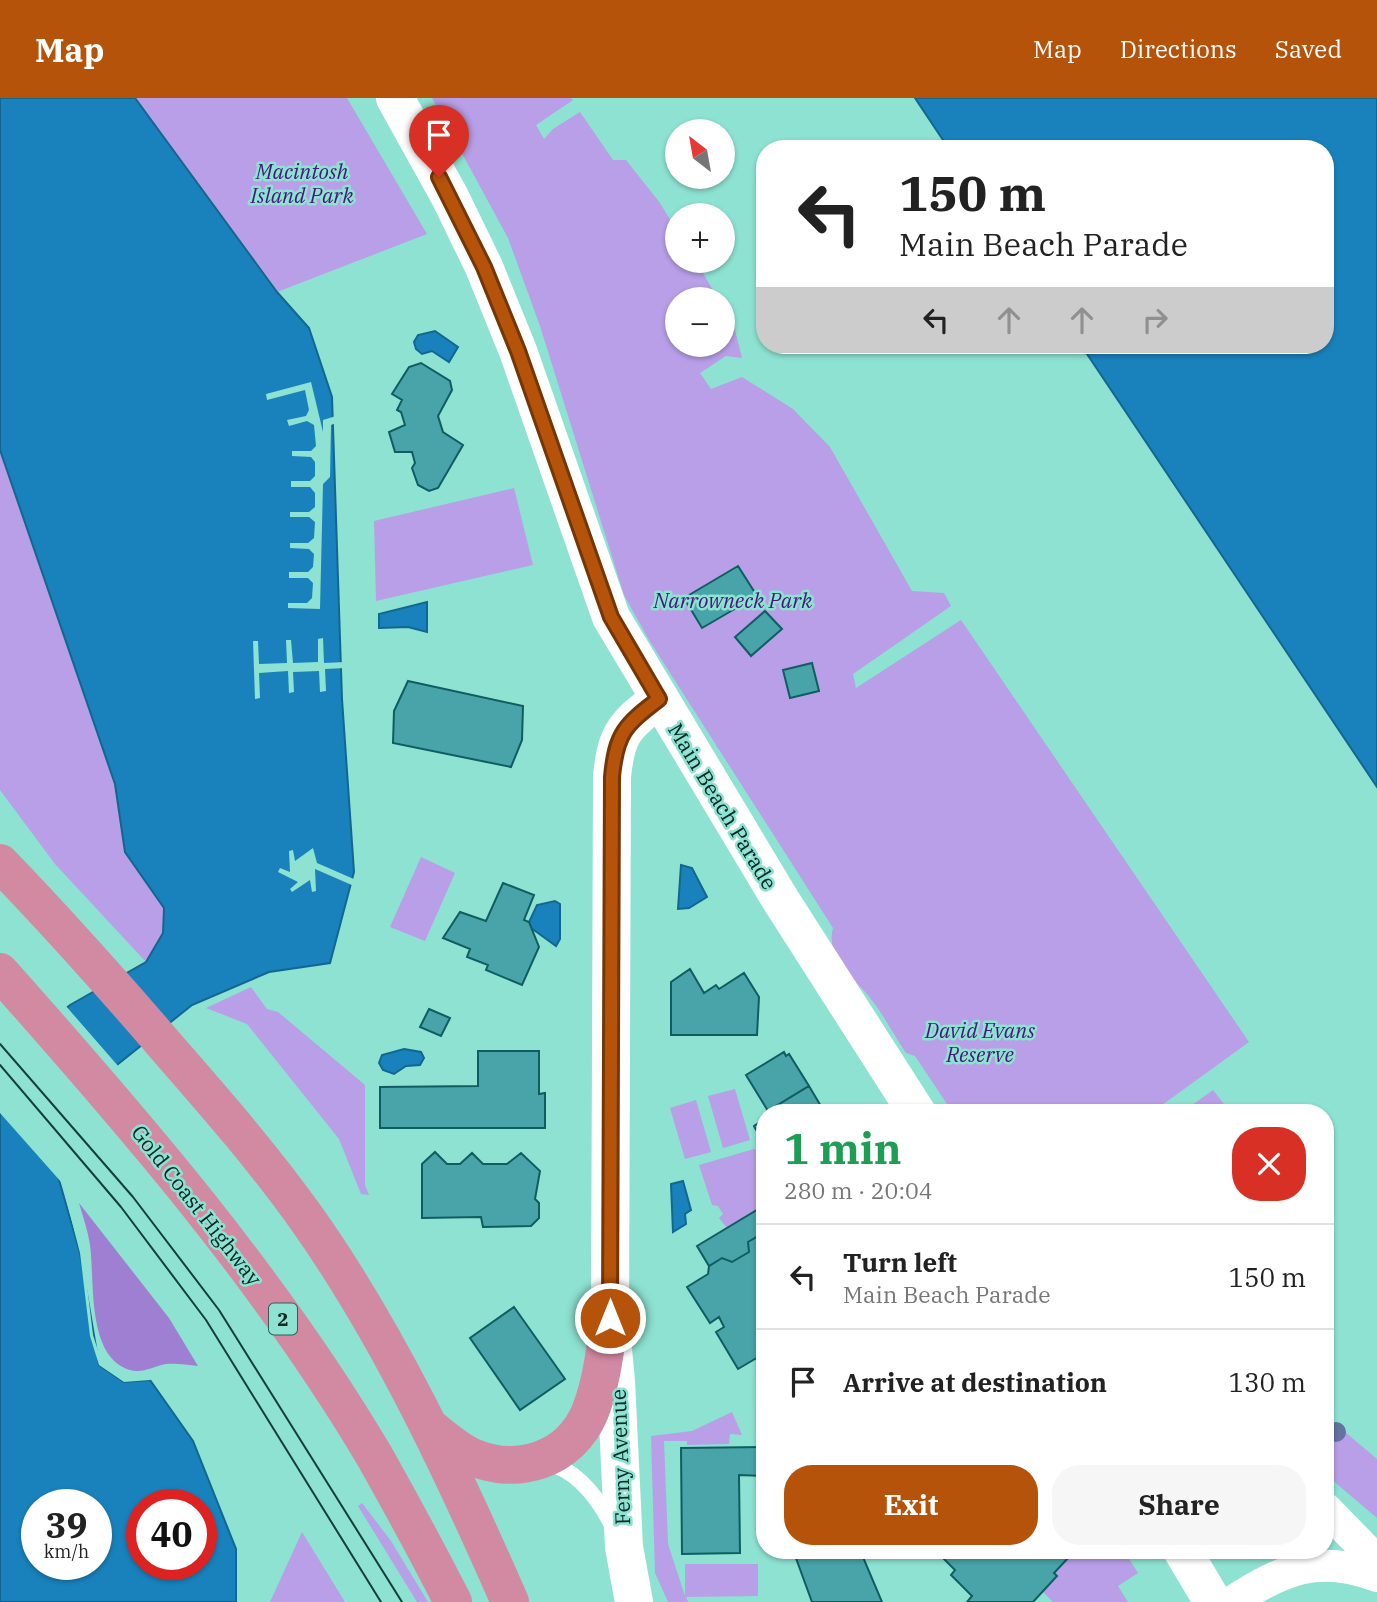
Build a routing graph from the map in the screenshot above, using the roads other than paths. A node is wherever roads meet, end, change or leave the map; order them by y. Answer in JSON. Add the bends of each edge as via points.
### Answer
{"nodes":[{"id":1,"x":395,"y":98,"type":"edge"},
{"id":2,"x":659,"y":699,"type":"junction"},
{"id":3,"x":0,"y":863,"type":"edge"},
{"id":4,"x":0,"y":972,"type":"edge"},
{"id":5,"x":911,"y":1104,"type":"edge"},
{"id":6,"x":610,"y":1318,"type":"junction"},
{"id":7,"x":426,"y":1425,"type":"junction"},
{"id":8,"x":534,"y":1463,"type":"junction"},
{"id":9,"x":1334,"y":1517,"type":"edge"},
{"id":10,"x":624,"y":1547,"type":"junction"},
{"id":11,"x":1187,"y":1559,"type":"edge"},
{"id":12,"x":1377,"y":1561,"type":"edge"},
{"id":13,"x":1377,"y":1576,"type":"edge"},
{"id":14,"x":453,"y":1602,"type":"edge"},
{"id":15,"x":510,"y":1602,"type":"edge"},
{"id":16,"x":634,"y":1602,"type":"edge"},
{"id":17,"x":1213,"y":1602,"type":"edge"},
{"id":18,"x":1233,"y":1602,"type":"edge"}],
"edges":[{"from":1,"to":2,"type":"street","name":"Main Beach Parade","via":[[484,267],[611,617]]},
{"from":2,"to":5,"type":"street","name":"Main Beach Parade"},
{"from":2,"to":6,"type":"street","name":"Ferny Avenue","via":[[622,730],[612,777]]},
{"from":3,"to":7,"type":"highway","via":[[83,949],[216,1102],[307,1219],[344,1275]]},
{"from":4,"to":14,"type":"highway","name":"Gold Coast Highway","number":"2","via":[[203,1210],[317,1367],[374,1457]]},
{"from":6,"to":8,"type":"highway","via":[[589,1415],[565,1447]]},
{"from":6,"to":10,"type":"street","name":"Ferny Avenue"},
{"from":7,"to":8,"type":"highway","via":[[477,1459]]},
{"from":7,"to":15,"type":"highway"},
{"from":8,"to":10,"type":"lane","via":[[555,1465],[579,1480],[599,1503]]},
{"from":9,"to":12,"type":"street"},
{"from":10,"to":16,"type":"street","name":"Ferny Avenue"},
{"from":11,"to":17,"type":"street"},
{"from":13,"to":18,"type":"street","via":[[1338,1564],[1314,1565],[1273,1577]]}]}
